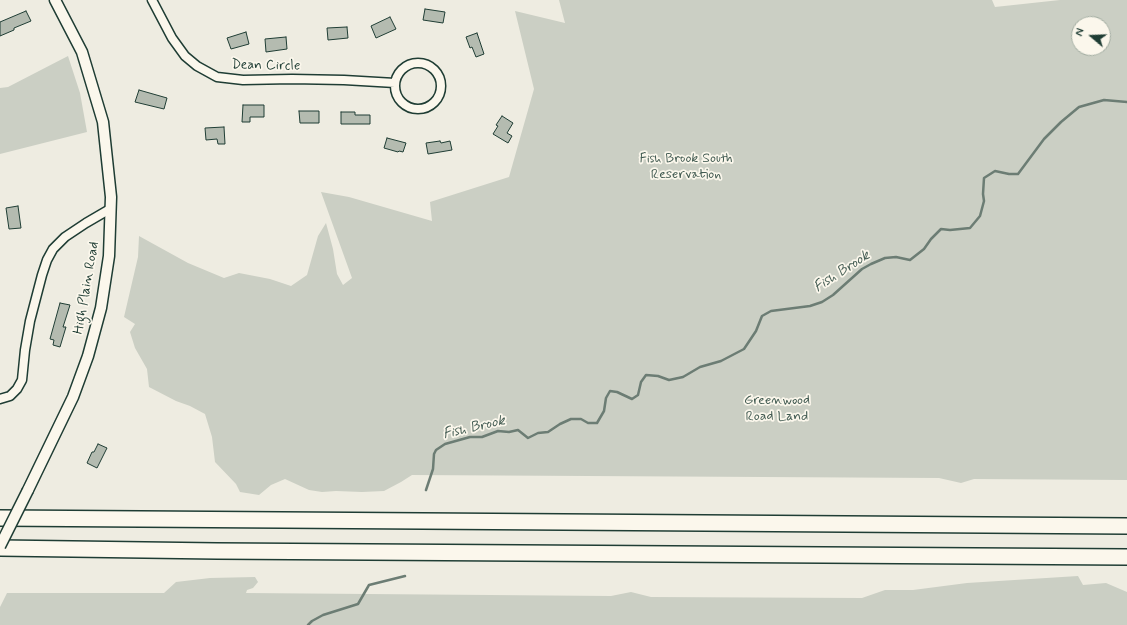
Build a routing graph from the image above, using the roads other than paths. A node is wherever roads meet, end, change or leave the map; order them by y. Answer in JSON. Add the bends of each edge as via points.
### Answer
{"nodes":[{"id":1,"x":55,"y":0,"type":"edge"},
{"id":2,"x":152,"y":0,"type":"edge"},
{"id":3,"x":395,"y":83,"type":"junction"},
{"id":4,"x":110,"y":209,"type":"junction"},
{"id":5,"x":0,"y":399,"type":"edge"},
{"id":6,"x":0,"y":518,"type":"edge"},
{"id":7,"x":1127,"y":526,"type":"edge"},
{"id":8,"x":0,"y":547,"type":"edge"},
{"id":9,"x":1127,"y":557,"type":"edge"}],
"edges":[{"from":1,"to":4,"type":"street","name":"High Plain Road","via":[[82,52],[103,122]]},
{"from":2,"to":3,"type":"street","name":"Dean Circle","via":[[172,38],[185,56],[217,77],[243,80]]},
{"from":3,"to":3,"type":"street","via":[[398,97],[404,105],[414,109],[432,104],[441,91],[441,80],[436,71],[417,62],[406,65],[398,72]]},
{"from":4,"to":5,"type":"street","via":[[65,237],[47,260],[30,321],[22,380],[10,396]]},
{"from":4,"to":8,"type":"street","name":"High Plain Road","bridge":true,"via":[[109,256],[101,308],[88,356],[73,397]]},
{"from":6,"to":7,"type":"highway"},
{"from":8,"to":9,"type":"highway","via":[[217,551]]}]}
